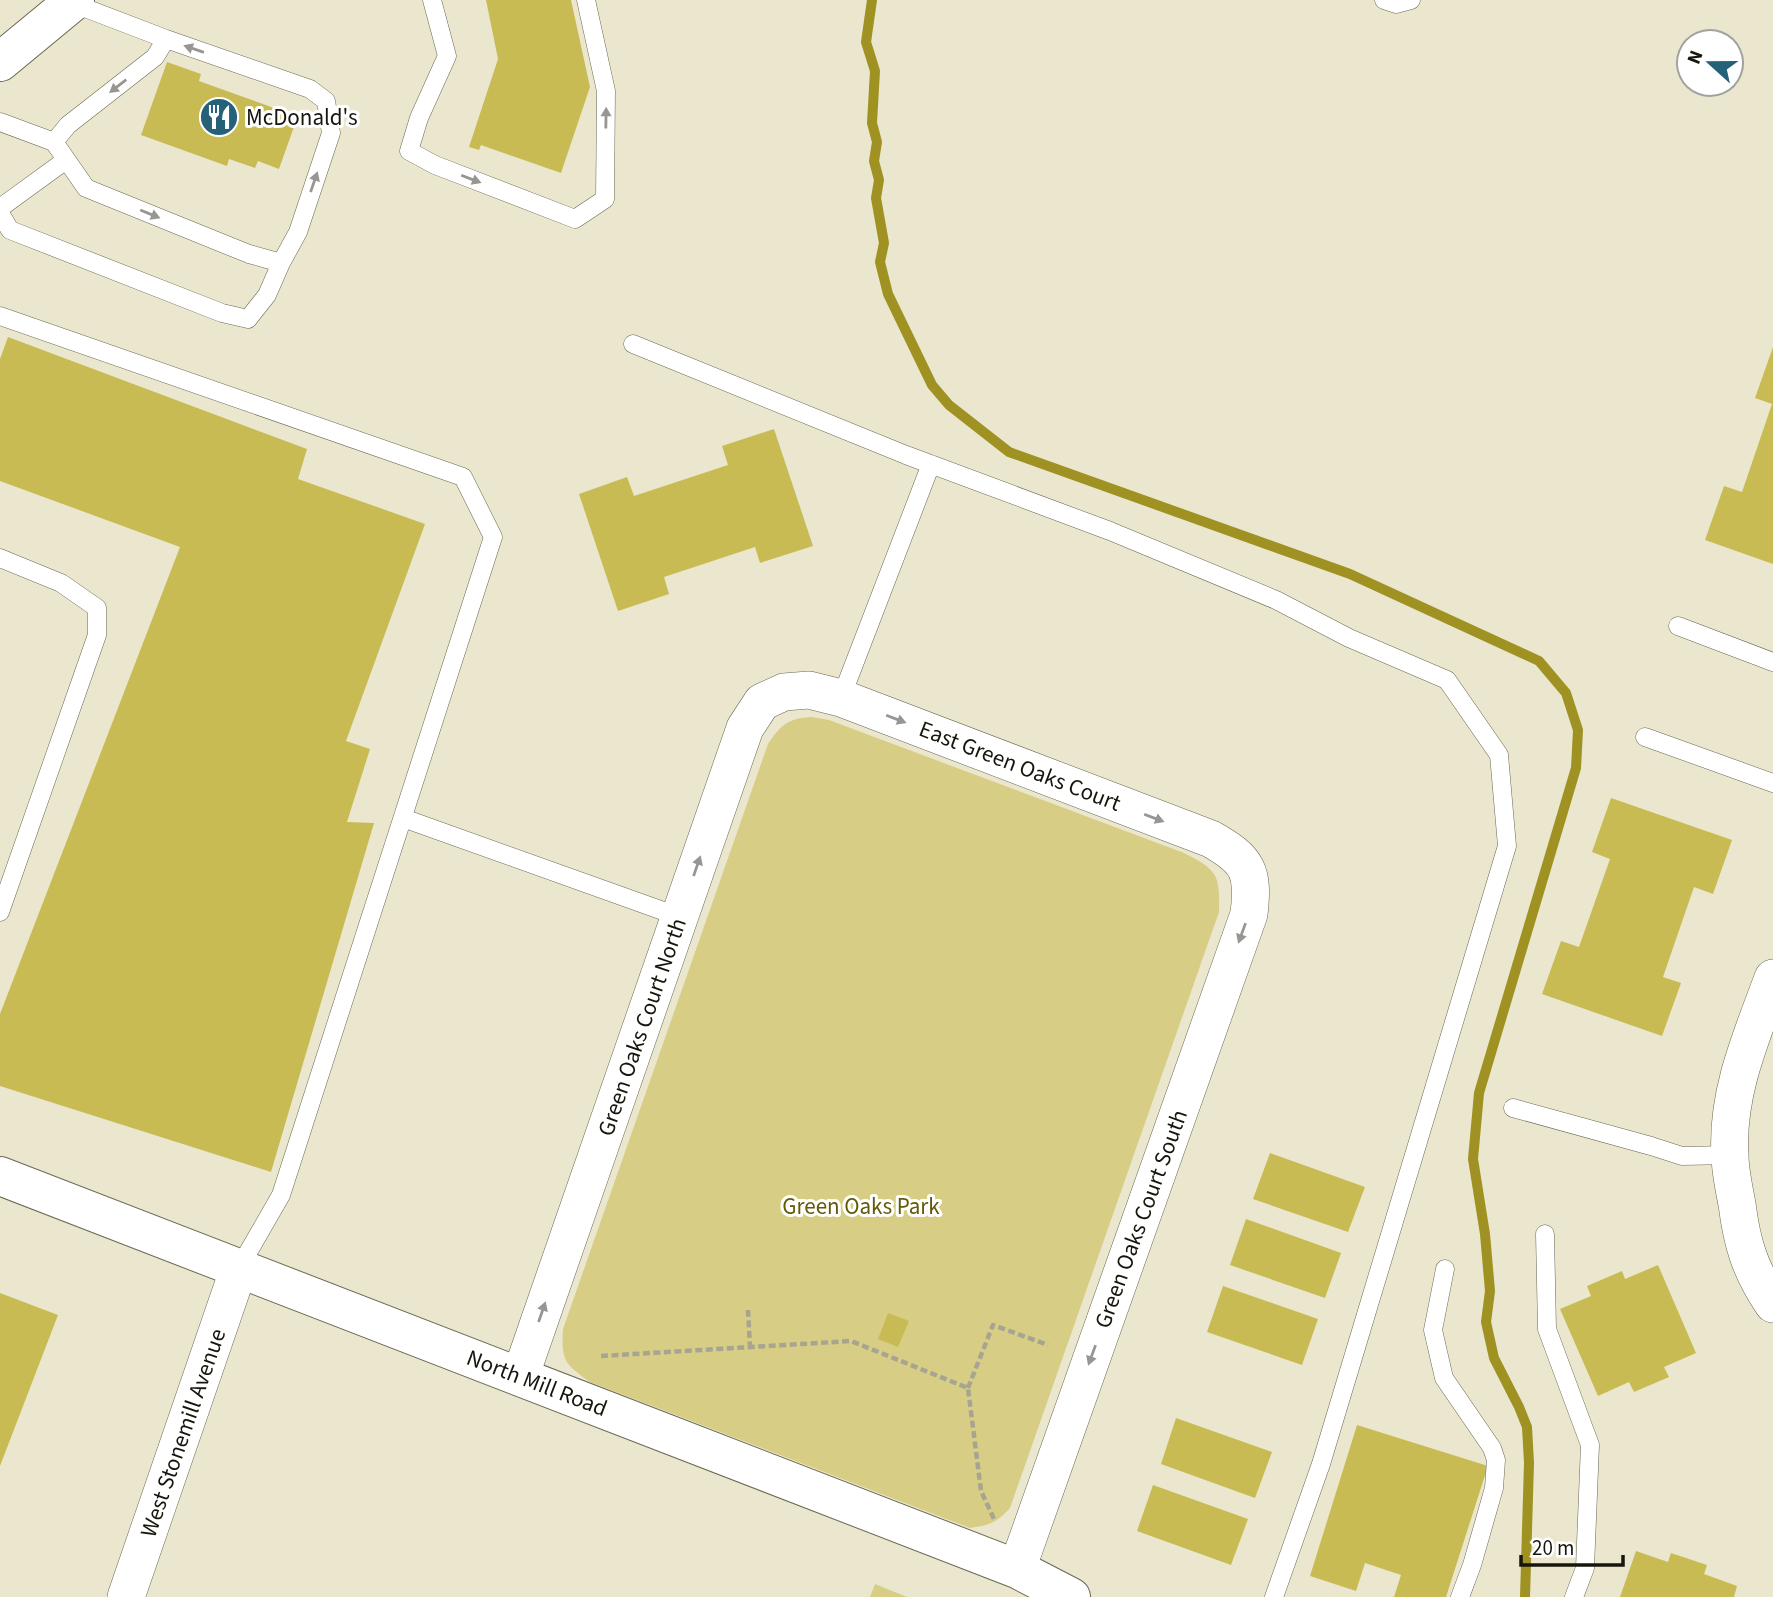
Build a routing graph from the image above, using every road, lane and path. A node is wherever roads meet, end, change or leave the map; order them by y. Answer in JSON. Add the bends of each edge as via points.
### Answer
{"nodes":[{"id":1,"x":432,"y":0,"type":"edge"},
{"id":2,"x":586,"y":0,"type":"edge"},
{"id":3,"x":1384,"y":0,"type":"edge"},
{"id":4,"x":1411,"y":0,"type":"edge"},
{"id":5,"x":73,"y":1,"type":"edge"},
{"id":6,"x":166,"y":39,"type":"junction"},
{"id":7,"x":1,"y":58,"type":"edge"},
{"id":8,"x":0,"y":122,"type":"edge"},
{"id":9,"x":54,"y":142,"type":"junction"},
{"id":10,"x":66,"y":160,"type":"junction"},
{"id":11,"x":0,"y":210,"type":"edge"},
{"id":12,"x":281,"y":263,"type":"junction"},
{"id":13,"x":0,"y":316,"type":"edge"},
{"id":14,"x":633,"y":344,"type":"dead end"},
{"id":15,"x":931,"y":464,"type":"junction"},
{"id":16,"x":0,"y":558,"type":"edge"},
{"id":17,"x":1678,"y":626,"type":"dead end"},
{"id":18,"x":1773,"y":662,"type":"edge"},
{"id":19,"x":784,"y":692,"type":"joint"},
{"id":20,"x":841,"y":698,"type":"junction"},
{"id":21,"x":1645,"y":737,"type":"dead end"},
{"id":22,"x":1773,"y":783,"type":"edge"},
{"id":23,"x":403,"y":818,"type":"junction"},
{"id":24,"x":1246,"y":867,"type":"joint"},
{"id":25,"x":0,"y":912,"type":"edge"},
{"id":26,"x":680,"y":917,"type":"junction"},
{"id":27,"x":1773,"y":978,"type":"edge"},
{"id":28,"x":1513,"y":1108,"type":"dead end"},
{"id":29,"x":1730,"y":1155,"type":"junction"},
{"id":30,"x":0,"y":1175,"type":"edge"},
{"id":31,"x":1545,"y":1234,"type":"dead end"},
{"id":32,"x":239,"y":1268,"type":"junction"},
{"id":33,"x":1446,"y":1269,"type":"dead end"},
{"id":34,"x":1773,"y":1304,"type":"edge"},
{"id":35,"x":748,"y":1310,"type":"dead end"},
{"id":36,"x":1048,"y":1345,"type":"dead end"},
{"id":37,"x":750,"y":1347,"type":"junction"},
{"id":38,"x":601,"y":1356,"type":"dead end"},
{"id":39,"x":520,"y":1377,"type":"junction"},
{"id":40,"x":968,"y":1388,"type":"junction"},
{"id":41,"x":1017,"y":1569,"type":"junction"},
{"id":42,"x":126,"y":1597,"type":"edge"},
{"id":43,"x":1071,"y":1597,"type":"edge"},
{"id":44,"x":1274,"y":1597,"type":"edge"},
{"id":45,"x":1460,"y":1597,"type":"edge"},
{"id":46,"x":1574,"y":1597,"type":"edge"}],
"edges":[{"from":1,"to":2,"type":"lane","one_way":true,"via":[[447,56],[409,151],[575,219],[605,200],[606,91]]},
{"from":3,"to":4,"type":"lane","via":[[1396,4]]},
{"from":5,"to":6,"type":"lane"},
{"from":5,"to":7,"type":"street"},
{"from":6,"to":9,"type":"lane","one_way":true,"via":[[155,57],[68,125]]},
{"from":12,"to":6,"type":"lane","one_way":true,"via":[[298,232],[331,133],[326,100],[310,89]]},
{"from":8,"to":9,"type":"lane"},
{"from":9,"to":10,"type":"lane"},
{"from":10,"to":11,"type":"lane"},
{"from":10,"to":12,"type":"lane","one_way":true,"via":[[86,188]]},
{"from":11,"to":12,"type":"lane","via":[[10,230],[248,319],[267,295]]},
{"from":13,"to":23,"type":"lane","via":[[463,477],[493,537]]},
{"from":14,"to":15,"type":"lane"},
{"from":15,"to":20,"type":"lane"},
{"from":15,"to":44,"type":"lane","via":[[1276,600],[1349,639],[1447,680],[1499,755],[1507,846],[1321,1464]]},
{"from":16,"to":25,"type":"lane","via":[[61,583],[97,608],[97,635]]},
{"from":17,"to":18,"type":"lane"},
{"from":19,"to":20,"type":"street","name":"East Green Oaks Court","via":[[809,690]]},
{"from":26,"to":19,"type":"street","name":"Green Oaks Court North","one_way":true,"via":[[745,728],[762,702]]},
{"from":20,"to":24,"type":"street","name":"East Green Oaks Court","one_way":true,"via":[[1210,839],[1229,849]]},
{"from":21,"to":22,"type":"lane"},
{"from":23,"to":26,"type":"lane"},
{"from":23,"to":32,"type":"lane","via":[[281,1195]]},
{"from":24,"to":41,"type":"street","name":"Green Oaks Court South","one_way":true,"via":[[1252,888],[1249,914]]},
{"from":39,"to":26,"type":"street","name":"Green Oaks Court North","one_way":true},
{"from":27,"to":29,"type":"street","via":[[1741,1069],[1732,1109]]},
{"from":28,"to":29,"type":"lane","via":[[1682,1156]]},
{"from":29,"to":34,"type":"street","via":[[1742,1237],[1751,1267]]},
{"from":30,"to":32,"type":"street","name":"North Mill Road"},
{"from":31,"to":46,"type":"lane","via":[[1547,1329],[1590,1445],[1585,1568]]},
{"from":32,"to":39,"type":"street","name":"North Mill Road"},
{"from":32,"to":42,"type":"street","name":"West Stonemill Avenue"},
{"from":33,"to":45,"type":"lane","via":[[1433,1330],[1444,1378],[1496,1460],[1494,1488]]},
{"from":35,"to":37,"type":"path"},
{"from":36,"to":40,"type":"path","via":[[993,1325]]},
{"from":37,"to":38,"type":"path"},
{"from":37,"to":40,"type":"path","via":[[851,1341]]},
{"from":39,"to":41,"type":"street","name":"North Mill Road"},
{"from":40,"to":41,"type":"path","via":[[981,1491]]},
{"from":41,"to":43,"type":"street","name":"North Mill Road"}]}
